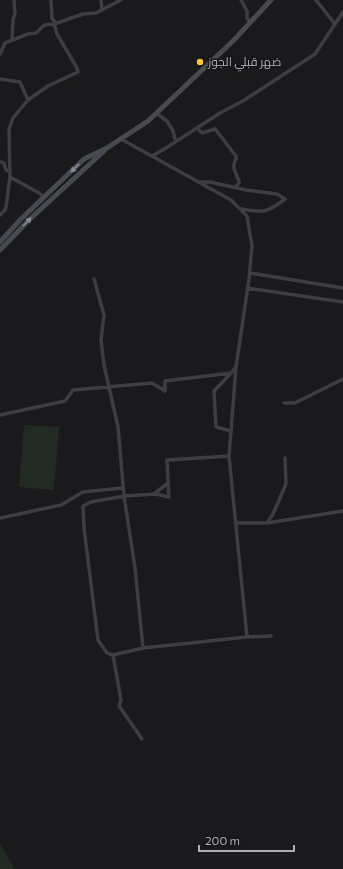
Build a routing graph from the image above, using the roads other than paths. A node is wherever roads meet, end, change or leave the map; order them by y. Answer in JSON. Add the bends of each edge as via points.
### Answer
{"nodes":[{"id":1,"x":14,"y":0,"type":"edge"},
{"id":2,"x":51,"y":0,"type":"edge"},
{"id":3,"x":101,"y":0,"type":"edge"},
{"id":4,"x":121,"y":0,"type":"edge"},
{"id":5,"x":241,"y":0,"type":"edge"},
{"id":6,"x":272,"y":0,"type":"edge"},
{"id":7,"x":316,"y":0,"type":"edge"},
{"id":8,"x":102,"y":10,"type":"junction"},
{"id":9,"x":343,"y":12,"type":"edge"},
{"id":10,"x":250,"y":22,"type":"junction"},
{"id":11,"x":55,"y":24,"type":"junction"},
{"id":12,"x":335,"y":24,"type":"junction"},
{"id":13,"x":12,"y":40,"type":"junction"},
{"id":14,"x":0,"y":54,"type":"edge"},
{"id":15,"x":0,"y":79,"type":"edge"},
{"id":16,"x":28,"y":100,"type":"junction"},
{"id":17,"x":156,"y":114,"type":"junction"},
{"id":18,"x":197,"y":128,"type":"junction"},
{"id":19,"x":121,"y":139,"type":"junction"},
{"id":20,"x":177,"y":141,"type":"junction"},
{"id":21,"x":107,"y":148,"type":"junction"},
{"id":22,"x":152,"y":156,"type":"junction"},
{"id":23,"x":0,"y":162,"type":"edge"},
{"id":24,"x":10,"y":172,"type":"junction"},
{"id":25,"x":10,"y":178,"type":"junction"},
{"id":26,"x":199,"y":182,"type":"junction"},
{"id":27,"x":235,"y":187,"type":"junction"},
{"id":28,"x":44,"y":197,"type":"junction"},
{"id":29,"x":240,"y":209,"type":"junction"},
{"id":30,"x":0,"y":214,"type":"edge"},
{"id":31,"x":0,"y":242,"type":"edge"},
{"id":32,"x":0,"y":250,"type":"edge"},
{"id":33,"x":250,"y":274,"type":"junction"},
{"id":34,"x":94,"y":279,"type":"dead end"},
{"id":35,"x":247,"y":288,"type":"junction"},
{"id":36,"x":343,"y":288,"type":"edge"},
{"id":37,"x":343,"y":302,"type":"edge"},
{"id":38,"x":236,"y":367,"type":"junction"},
{"id":39,"x":232,"y":373,"type":"junction"},
{"id":40,"x":343,"y":379,"type":"edge"},
{"id":41,"x":108,"y":386,"type":"junction"},
{"id":42,"x":284,"y":403,"type":"dead end"},
{"id":43,"x":0,"y":415,"type":"edge"},
{"id":44,"x":231,"y":431,"type":"junction"},
{"id":45,"x":229,"y":456,"type":"junction"},
{"id":46,"x":285,"y":458,"type":"dead end"},
{"id":47,"x":168,"y":484,"type":"junction"},
{"id":48,"x":123,"y":488,"type":"junction"},
{"id":49,"x":153,"y":494,"type":"junction"},
{"id":50,"x":124,"y":496,"type":"junction"},
{"id":51,"x":343,"y":511,"type":"edge"},
{"id":52,"x":0,"y":518,"type":"edge"},
{"id":53,"x":235,"y":523,"type":"junction"},
{"id":54,"x":267,"y":523,"type":"junction"},
{"id":55,"x":271,"y":636,"type":"dead end"},
{"id":56,"x":247,"y":637,"type":"junction"},
{"id":57,"x":143,"y":648,"type":"junction"},
{"id":58,"x":113,"y":655,"type":"junction"},
{"id":59,"x":142,"y":739,"type":"dead end"}],
"edges":[{"from":1,"to":13,"type":"street"},
{"from":2,"to":11,"type":"street"},
{"from":3,"to":8,"type":"street"},
{"from":4,"to":8,"type":"street"},
{"from":5,"to":10,"type":"street"},
{"from":6,"to":10,"type":"main road"},
{"from":7,"to":12,"type":"street"},
{"from":8,"to":11,"type":"street"},
{"from":9,"to":12,"type":"street"},
{"from":10,"to":17,"type":"main road"},
{"from":11,"to":13,"type":"street","via":[[48,24],[39,28],[36,33]]},
{"from":11,"to":16,"type":"street","via":[[57,34],[78,72],[48,86]]},
{"from":12,"to":18,"type":"street","via":[[315,54]]},
{"from":13,"to":14,"type":"street","via":[[5,43]]},
{"from":15,"to":16,"type":"street","via":[[20,82]]},
{"from":16,"to":24,"type":"street","via":[[13,118],[9,129]]},
{"from":17,"to":19,"type":"main road"},
{"from":17,"to":20,"type":"street","via":[[167,121]]},
{"from":18,"to":20,"type":"street"},
{"from":18,"to":27,"type":"street","via":[[202,133],[214,129],[236,156],[234,168],[239,181]]},
{"from":19,"to":21,"type":"main road"},
{"from":19,"to":22,"type":"street"},
{"from":20,"to":22,"type":"street"},
{"from":21,"to":28,"type":"main road","one_way":true,"via":[[84,159]]},
{"from":32,"to":21,"type":"main road","one_way":true},
{"from":22,"to":26,"type":"street"},
{"from":23,"to":24,"type":"street","via":[[4,163],[6,170]]},
{"from":24,"to":25,"type":"street"},
{"from":25,"to":28,"type":"street"},
{"from":25,"to":30,"type":"street","via":[[6,207]]},
{"from":26,"to":27,"type":"street"},
{"from":26,"to":29,"type":"street","via":[[231,200]]},
{"from":27,"to":29,"type":"street","via":[[277,194],[285,199],[269,210]]},
{"from":28,"to":31,"type":"main road"},
{"from":29,"to":33,"type":"street","via":[[247,216],[252,246]]},
{"from":33,"to":35,"type":"street"},
{"from":33,"to":36,"type":"street"},
{"from":34,"to":41,"type":"street","via":[[104,315],[101,340]]},
{"from":35,"to":37,"type":"street"},
{"from":35,"to":38,"type":"street"},
{"from":38,"to":39,"type":"street"},
{"from":38,"to":44,"type":"street"},
{"from":39,"to":41,"type":"street","via":[[165,381],[165,391],[152,383]]},
{"from":39,"to":44,"type":"street","via":[[214,391],[216,427]]},
{"from":40,"to":42,"type":"street","via":[[295,403]]},
{"from":41,"to":43,"type":"street","via":[[73,390],[65,401]]},
{"from":41,"to":48,"type":"street","via":[[118,427]]},
{"from":44,"to":45,"type":"street"},
{"from":45,"to":47,"type":"street","via":[[167,460]]},
{"from":45,"to":53,"type":"street"},
{"from":46,"to":54,"type":"street","via":[[286,484]]},
{"from":47,"to":49,"type":"street"},
{"from":47,"to":49,"type":"street","via":[[169,497]]},
{"from":48,"to":50,"type":"street"},
{"from":48,"to":52,"type":"street","via":[[83,492],[61,506]]},
{"from":49,"to":50,"type":"street"},
{"from":50,"to":57,"type":"street"},
{"from":50,"to":58,"type":"street","via":[[83,506],[98,640],[107,653]]},
{"from":51,"to":54,"type":"street"},
{"from":53,"to":54,"type":"street"},
{"from":53,"to":56,"type":"street"},
{"from":55,"to":56,"type":"street"},
{"from":56,"to":57,"type":"street"},
{"from":57,"to":58,"type":"street"},
{"from":58,"to":59,"type":"street","via":[[121,700],[119,706]]}]}
